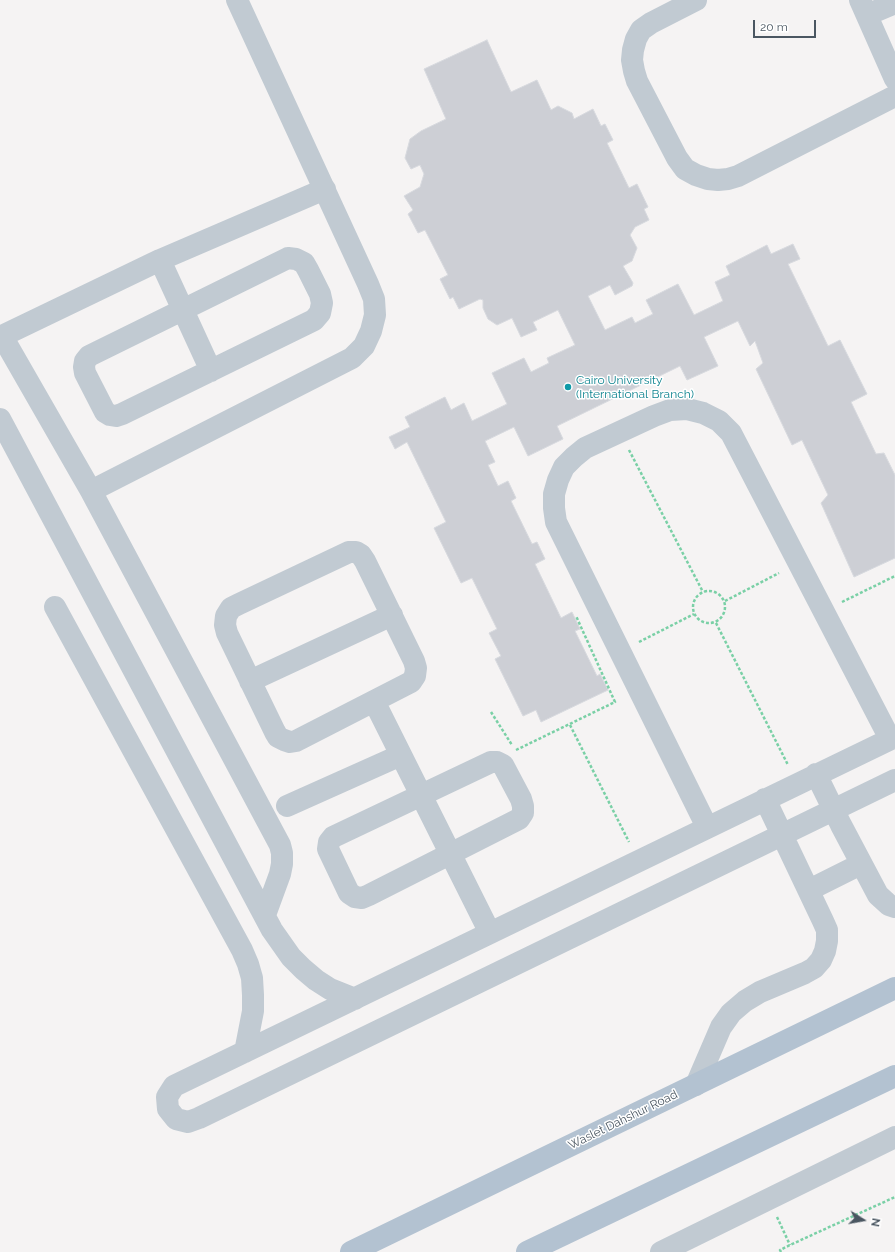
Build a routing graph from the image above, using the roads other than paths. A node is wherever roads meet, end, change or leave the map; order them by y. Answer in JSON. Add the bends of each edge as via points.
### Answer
{"nodes":[{"id":1,"x":237,"y":0,"type":"edge"},
{"id":2,"x":696,"y":0,"type":"edge"},
{"id":3,"x":895,"y":2,"type":"edge"},
{"id":4,"x":863,"y":8,"type":"edge"},
{"id":5,"x":895,"y":79,"type":"edge"},
{"id":6,"x":895,"y":96,"type":"edge"},
{"id":7,"x":325,"y":189,"type":"junction"},
{"id":8,"x":160,"y":260,"type":"junction"},
{"id":9,"x":183,"y":310,"type":"junction"},
{"id":10,"x":211,"y":371,"type":"junction"},
{"id":11,"x":0,"y":419,"type":"edge"},
{"id":12,"x":91,"y":491,"type":"junction"},
{"id":13,"x":55,"y":607,"type":"dead end"},
{"id":14,"x":392,"y":615,"type":"junction"},
{"id":15,"x":250,"y":681,"type":"junction"},
{"id":16,"x":374,"y":701,"type":"junction"},
{"id":17,"x":893,"y":738,"type":"edge"},
{"id":18,"x":401,"y":754,"type":"junction"},
{"id":19,"x":807,"y":778,"type":"junction"},
{"id":20,"x":895,"y":780,"type":"edge"},
{"id":21,"x":421,"y":795,"type":"junction"},
{"id":22,"x":765,"y":799,"type":"junction"},
{"id":23,"x":287,"y":806,"type":"dead end"},
{"id":24,"x":834,"y":810,"type":"junction"},
{"id":25,"x":707,"y":827,"type":"junction"},
{"id":26,"x":783,"y":835,"type":"junction"},
{"id":27,"x":451,"y":854,"type":"junction"},
{"id":28,"x":861,"y":864,"type":"junction"},
{"id":29,"x":809,"y":890,"type":"junction"},
{"id":30,"x":895,"y":907,"type":"edge"},
{"id":31,"x":264,"y":915,"type":"junction"},
{"id":32,"x":490,"y":933,"type":"junction"},
{"id":33,"x":895,"y":988,"type":"edge"},
{"id":34,"x":355,"y":999,"type":"junction"},
{"id":35,"x":245,"y":1052,"type":"junction"},
{"id":36,"x":895,"y":1076,"type":"edge"},
{"id":37,"x":696,"y":1085,"type":"junction"},
{"id":38,"x":895,"y":1137,"type":"edge"},
{"id":39,"x":350,"y":1252,"type":"edge"},
{"id":40,"x":527,"y":1252,"type":"edge"},
{"id":41,"x":661,"y":1252,"type":"edge"}],
"edges":[{"from":1,"to":7,"type":"lane"},
{"from":2,"to":6,"type":"lane","via":[[641,30],[636,39],[632,60],[638,81],[677,158],[685,169],[696,175],[718,180],[738,176]]},
{"from":3,"to":4,"type":"lane"},
{"from":4,"to":5,"type":"lane"},
{"from":7,"to":8,"type":"lane"},
{"from":7,"to":12,"type":"lane","via":[[374,299],[375,316],[364,346],[352,358],[337,366]]},
{"from":8,"to":9,"type":"lane"},
{"from":8,"to":12,"type":"lane","via":[[2,336]]},
{"from":9,"to":10,"type":"lane"},
{"from":9,"to":10,"type":"lane","via":[[89,356],[85,361],[86,373],[105,412],[116,416]]},
{"from":9,"to":10,"type":"lane","via":[[288,258],[304,263],[320,294],[320,312],[314,320]]},
{"from":11,"to":31,"type":"lane"},
{"from":12,"to":31,"type":"lane","via":[[280,845],[280,874]]},
{"from":13,"to":35,"type":"lane","via":[[242,950],[252,978],[253,995],[253,1012]]},
{"from":14,"to":15,"type":"lane"},
{"from":14,"to":15,"type":"lane","via":[[362,556],[356,552],[343,554],[231,608],[226,616],[227,633]]},
{"from":14,"to":16,"type":"lane","via":[[414,661],[415,676],[411,682]]},
{"from":15,"to":16,"type":"lane","via":[[278,737],[290,742]]},
{"from":16,"to":18,"type":"lane"},
{"from":17,"to":19,"type":"lane"},
{"from":17,"to":25,"type":"lane","via":[[731,433],[704,413],[687,409],[670,410],[585,448],[564,467],[558,480],[554,494],[556,522]]},
{"from":18,"to":21,"type":"lane"},
{"from":18,"to":23,"type":"lane"},
{"from":19,"to":22,"type":"lane"},
{"from":19,"to":24,"type":"lane"},
{"from":20,"to":24,"type":"lane"},
{"from":21,"to":27,"type":"lane"},
{"from":21,"to":27,"type":"lane","via":[[491,762],[497,762],[503,765],[521,799],[524,806],[519,819]]},
{"from":21,"to":27,"type":"lane","via":[[333,837],[329,842],[328,849],[349,893],[362,898]]},
{"from":22,"to":25,"type":"lane"},
{"from":22,"to":26,"type":"lane"},
{"from":24,"to":26,"type":"lane"},
{"from":24,"to":28,"type":"lane"},
{"from":25,"to":32,"type":"lane"},
{"from":26,"to":29,"type":"lane"},
{"from":26,"to":35,"type":"lane","via":[[199,1118],[188,1122],[176,1119],[168,1109],[167,1097],[174,1086]]},
{"from":27,"to":32,"type":"lane"},
{"from":28,"to":29,"type":"lane"},
{"from":28,"to":30,"type":"lane","via":[[878,896]]},
{"from":29,"to":37,"type":"lane","via":[[827,930],[828,941],[820,960],[814,968],[760,992],[731,1013],[720,1027]]},
{"from":31,"to":34,"type":"lane","via":[[291,958],[330,989]]},
{"from":32,"to":34,"type":"lane"},
{"from":33,"to":37,"type":"main road","name":"Waslet Dahshur Road"},
{"from":34,"to":35,"type":"lane"},
{"from":36,"to":40,"type":"main road"},
{"from":37,"to":39,"type":"main road","name":"Waslet Dahshur Road"},
{"from":38,"to":41,"type":"lane"}]}
